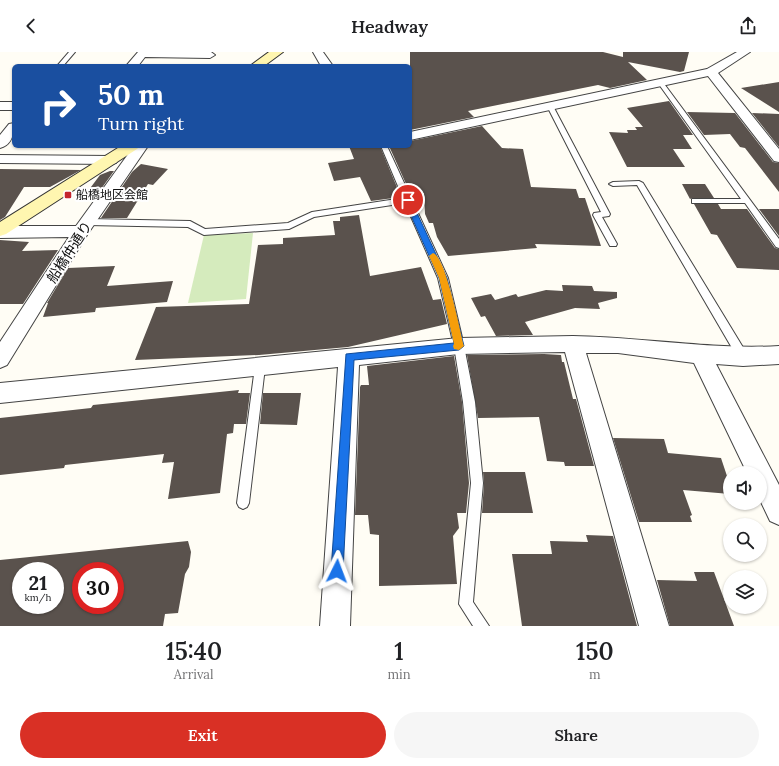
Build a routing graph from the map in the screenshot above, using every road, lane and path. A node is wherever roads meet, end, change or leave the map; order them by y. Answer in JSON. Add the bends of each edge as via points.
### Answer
{"nodes":[{"id":1,"x":72,"y":52,"type":"edge"},
{"id":2,"x":277,"y":52,"type":"edge"},
{"id":3,"x":318,"y":52,"type":"edge"},
{"id":4,"x":745,"y":52,"type":"edge"},
{"id":5,"x":211,"y":53,"type":"edge"},
{"id":6,"x":721,"y":54,"type":"dead end"},
{"id":7,"x":732,"y":60,"type":"junction"},
{"id":8,"x":62,"y":64,"type":"edge"},
{"id":9,"x":134,"y":64,"type":"edge"},
{"id":10,"x":200,"y":64,"type":"edge"},
{"id":11,"x":259,"y":64,"type":"edge"},
{"id":12,"x":326,"y":64,"type":"edge"},
{"id":13,"x":711,"y":72,"type":"junction"},
{"id":14,"x":660,"y":82,"type":"junction"},
{"id":15,"x":0,"y":106,"type":"edge"},
{"id":16,"x":12,"y":106,"type":"edge"},
{"id":17,"x":550,"y":106,"type":"junction"},
{"id":18,"x":12,"y":129,"type":"edge"},
{"id":19,"x":412,"y":136,"type":"edge"},
{"id":20,"x":0,"y":144,"type":"edge"},
{"id":21,"x":129,"y":148,"type":"edge"},
{"id":22,"x":140,"y":148,"type":"edge"},
{"id":23,"x":385,"y":148,"type":"edge"},
{"id":24,"x":779,"y":158,"type":"edge"},
{"id":25,"x":0,"y":159,"type":"edge"},
{"id":26,"x":111,"y":160,"type":"junction"},
{"id":27,"x":613,"y":184,"type":"dead end"},
{"id":28,"x":408,"y":200,"type":"junction"},
{"id":29,"x":746,"y":200,"type":"junction"},
{"id":30,"x":695,"y":201,"type":"dead end"},
{"id":31,"x":85,"y":227,"type":"junction"},
{"id":32,"x":0,"y":231,"type":"edge"},
{"id":33,"x":613,"y":244,"type":"dead end"},
{"id":34,"x":779,"y":245,"type":"edge"},
{"id":35,"x":573,"y":344,"type":"junction"},
{"id":36,"x":459,"y":346,"type":"junction"},
{"id":37,"x":701,"y":354,"type":"junction"},
{"id":38,"x":779,"y":356,"type":"edge"},
{"id":39,"x":349,"y":357,"type":"junction"},
{"id":40,"x":743,"y":357,"type":"junction"},
{"id":41,"x":0,"y":359,"type":"edge"},
{"id":42,"x":260,"y":367,"type":"junction"},
{"id":43,"x":0,"y":393,"type":"edge"},
{"id":44,"x":757,"y":466,"type":"edge"},
{"id":45,"x":767,"y":487,"type":"edge"},
{"id":46,"x":242,"y":503,"type":"dead end"},
{"id":47,"x":779,"y":512,"type":"edge"},
{"id":48,"x":335,"y":626,"type":"edge"},
{"id":49,"x":482,"y":626,"type":"edge"},
{"id":50,"x":654,"y":626,"type":"edge"}],
"edges":[{"from":1,"to":8,"type":"lane"},
{"from":2,"to":11,"type":"main road"},
{"from":3,"to":12,"type":"street"},
{"from":4,"to":7,"type":"street"},
{"from":5,"to":9,"type":"street","via":[[142,54]]},
{"from":5,"to":10,"type":"street"},
{"from":6,"to":7,"type":"street"},
{"from":7,"to":13,"type":"street"},
{"from":13,"to":14,"type":"street"},
{"from":13,"to":24,"type":"street"},
{"from":14,"to":17,"type":"street"},
{"from":14,"to":29,"type":"lane"},
{"from":15,"to":16,"type":"street"},
{"from":17,"to":19,"type":"street"},
{"from":17,"to":33,"type":"lane","via":[[606,214],[597,215]]},
{"from":18,"to":20,"type":"street"},
{"from":21,"to":26,"type":"main road"},
{"from":22,"to":31,"type":"street","name":"船橋仲通り"},
{"from":23,"to":28,"type":"lane"},
{"from":25,"to":26,"type":"street"},
{"from":26,"to":32,"type":"main road"},
{"from":27,"to":40,"type":"lane","via":[[639,183]]},
{"from":28,"to":31,"type":"lane","via":[[312,216],[281,227],[204,232],[190,224]]},
{"from":28,"to":36,"type":"lane","via":[[443,278]]},
{"from":29,"to":30,"type":"lane"},
{"from":29,"to":34,"type":"lane"},
{"from":31,"to":32,"type":"street"},
{"from":31,"to":41,"type":"street","name":"船橋仲通り"},
{"from":35,"to":36,"type":"street"},
{"from":35,"to":37,"type":"street","via":[[618,345]]},
{"from":35,"to":50,"type":"street"},
{"from":36,"to":39,"type":"street"},
{"from":36,"to":49,"type":"lane","via":[[469,402],[477,483],[466,604]]},
{"from":37,"to":40,"type":"street"},
{"from":37,"to":44,"type":"street"},
{"from":38,"to":40,"type":"street"},
{"from":39,"to":42,"type":"street"},
{"from":39,"to":48,"type":"street"},
{"from":42,"to":43,"type":"street"},
{"from":42,"to":46,"type":"lane"},
{"from":45,"to":47,"type":"street"}]}
